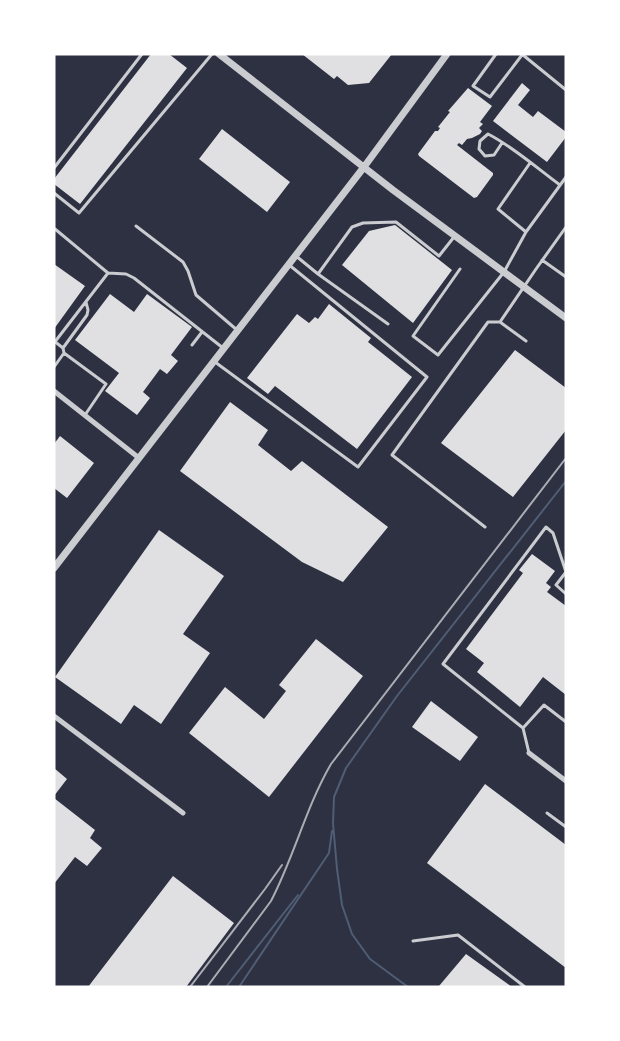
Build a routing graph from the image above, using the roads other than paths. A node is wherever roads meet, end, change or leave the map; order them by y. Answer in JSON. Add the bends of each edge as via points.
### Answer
{"nodes":[{"id":1,"x":142,"y":54,"type":"edge"},
{"id":2,"x":212,"y":54,"type":"edge"},
{"id":3,"x":219,"y":54,"type":"edge"},
{"id":4,"x":447,"y":54,"type":"edge"},
{"id":5,"x":496,"y":54,"type":"edge"},
{"id":6,"x":521,"y":55,"type":"edge"},
{"id":7,"x":566,"y":90,"type":"edge"},
{"id":8,"x":502,"y":143,"type":"junction"},
{"id":9,"x":530,"y":164,"type":"junction"},
{"id":10,"x":364,"y":167,"type":"junction"},
{"id":11,"x":54,"y":168,"type":"edge"},
{"id":12,"x":566,"y":177,"type":"edge"},
{"id":13,"x":560,"y":185,"type":"junction"},
{"id":14,"x":54,"y":193,"type":"edge"},
{"id":15,"x":136,"y":226,"type":"dead end"},
{"id":16,"x":566,"y":228,"type":"edge"},
{"id":17,"x":55,"y":229,"type":"edge"},
{"id":18,"x":526,"y":232,"type":"junction"},
{"id":19,"x":455,"y":236,"type":"junction"},
{"id":20,"x":295,"y":255,"type":"junction"},
{"id":21,"x":542,"y":260,"type":"junction"},
{"id":22,"x":288,"y":264,"type":"junction"},
{"id":23,"x":460,"y":268,"type":"dead end"},
{"id":24,"x":504,"y":272,"type":"junction"},
{"id":25,"x":108,"y":273,"type":"junction"},
{"id":26,"x":318,"y":274,"type":"junction"},
{"id":27,"x":566,"y":277,"type":"edge"},
{"id":28,"x":524,"y":286,"type":"junction"},
{"id":29,"x":86,"y":302,"type":"junction"},
{"id":30,"x":566,"y":318,"type":"edge"},
{"id":31,"x":500,"y":322,"type":"junction"},
{"id":32,"x":388,"y":324,"type":"dead end"},
{"id":33,"x":237,"y":330,"type":"junction"},
{"id":34,"x":202,"y":332,"type":"junction"},
{"id":35,"x":526,"y":341,"type":"dead end"},
{"id":36,"x":54,"y":342,"type":"edge"},
{"id":37,"x":192,"y":345,"type":"dead end"},
{"id":38,"x":63,"y":348,"type":"junction"},
{"id":39,"x":223,"y":348,"type":"junction"},
{"id":40,"x":64,"y":353,"type":"junction"},
{"id":41,"x":213,"y":361,"type":"junction"},
{"id":42,"x":54,"y":367,"type":"edge"},
{"id":43,"x":54,"y":391,"type":"edge"},
{"id":44,"x":85,"y":415,"type":"junction"},
{"id":45,"x":139,"y":458,"type":"junction"},
{"id":46,"x":485,"y":528,"type":"dead end"},
{"id":47,"x":54,"y":568,"type":"edge"},
{"id":48,"x":566,"y":594,"type":"edge"},
{"id":49,"x":54,"y":716,"type":"edge"},
{"id":50,"x":566,"y":722,"type":"edge"},
{"id":51,"x":524,"y":728,"type":"junction"},
{"id":52,"x":529,"y":753,"type":"joint"},
{"id":53,"x":566,"y":781,"type":"edge"},
{"id":54,"x":183,"y":813,"type":"dead end"},
{"id":55,"x":547,"y":813,"type":"dead end"},
{"id":56,"x":566,"y":827,"type":"edge"},
{"id":57,"x":413,"y":941,"type":"dead end"},
{"id":58,"x":525,"y":987,"type":"edge"}],
"edges":[{"from":1,"to":11,"type":"lane"},
{"from":2,"to":14,"type":"lane","via":[[79,213]]},
{"from":3,"to":10,"type":"street"},
{"from":4,"to":10,"type":"street"},
{"from":5,"to":6,"type":"lane","via":[[473,86],[490,98]]},
{"from":6,"to":7,"type":"lane"},
{"from":8,"to":8,"type":"lane","via":[[488,134],[480,141],[479,149],[485,156],[494,155]]},
{"from":8,"to":9,"type":"lane"},
{"from":9,"to":13,"type":"lane"},
{"from":9,"to":18,"type":"lane","via":[[498,209]]},
{"from":10,"to":19,"type":"street"},
{"from":10,"to":20,"type":"street"},
{"from":12,"to":13,"type":"lane"},
{"from":13,"to":18,"type":"lane"},
{"from":15,"to":33,"type":"lane","via":[[183,262],[196,295]]},
{"from":16,"to":21,"type":"lane"},
{"from":17,"to":25,"type":"lane"},
{"from":18,"to":24,"type":"lane"},
{"from":19,"to":24,"type":"street"},
{"from":19,"to":26,"type":"lane","via":[[439,256],[396,222],[363,223],[352,227]]},
{"from":20,"to":22,"type":"street"},
{"from":20,"to":26,"type":"lane"},
{"from":21,"to":27,"type":"lane"},
{"from":21,"to":28,"type":"lane"},
{"from":22,"to":33,"type":"street"},
{"from":22,"to":41,"type":"lane","via":[[428,377],[358,467]]},
{"from":23,"to":24,"type":"lane","via":[[412,336],[438,355]]},
{"from":24,"to":28,"type":"street"},
{"from":25,"to":29,"type":"lane"},
{"from":25,"to":34,"type":"lane","via":[[134,278]]},
{"from":26,"to":32,"type":"lane"},
{"from":28,"to":30,"type":"street"},
{"from":28,"to":31,"type":"lane"},
{"from":29,"to":36,"type":"lane"},
{"from":29,"to":38,"type":"lane","via":[[87,315]]},
{"from":31,"to":35,"type":"lane"},
{"from":31,"to":46,"type":"lane","via":[[488,322],[392,455]]},
{"from":33,"to":39,"type":"street"},
{"from":34,"to":37,"type":"lane"},
{"from":34,"to":39,"type":"lane"},
{"from":36,"to":38,"type":"lane"},
{"from":38,"to":40,"type":"lane"},
{"from":39,"to":41,"type":"street"},
{"from":40,"to":42,"type":"lane"},
{"from":40,"to":44,"type":"lane","via":[[106,384]]},
{"from":41,"to":45,"type":"street"},
{"from":43,"to":44,"type":"street"},
{"from":44,"to":45,"type":"street"},
{"from":45,"to":47,"type":"street"},
{"from":48,"to":51,"type":"lane","via":[[556,585],[566,572],[553,533],[546,527],[443,664]]},
{"from":49,"to":54,"type":"street"},
{"from":50,"to":51,"type":"lane","via":[[544,705]]},
{"from":51,"to":52,"type":"lane"},
{"from":52,"to":53,"type":"street"},
{"from":55,"to":56,"type":"lane"},
{"from":57,"to":58,"type":"lane","via":[[458,935]]}]}
